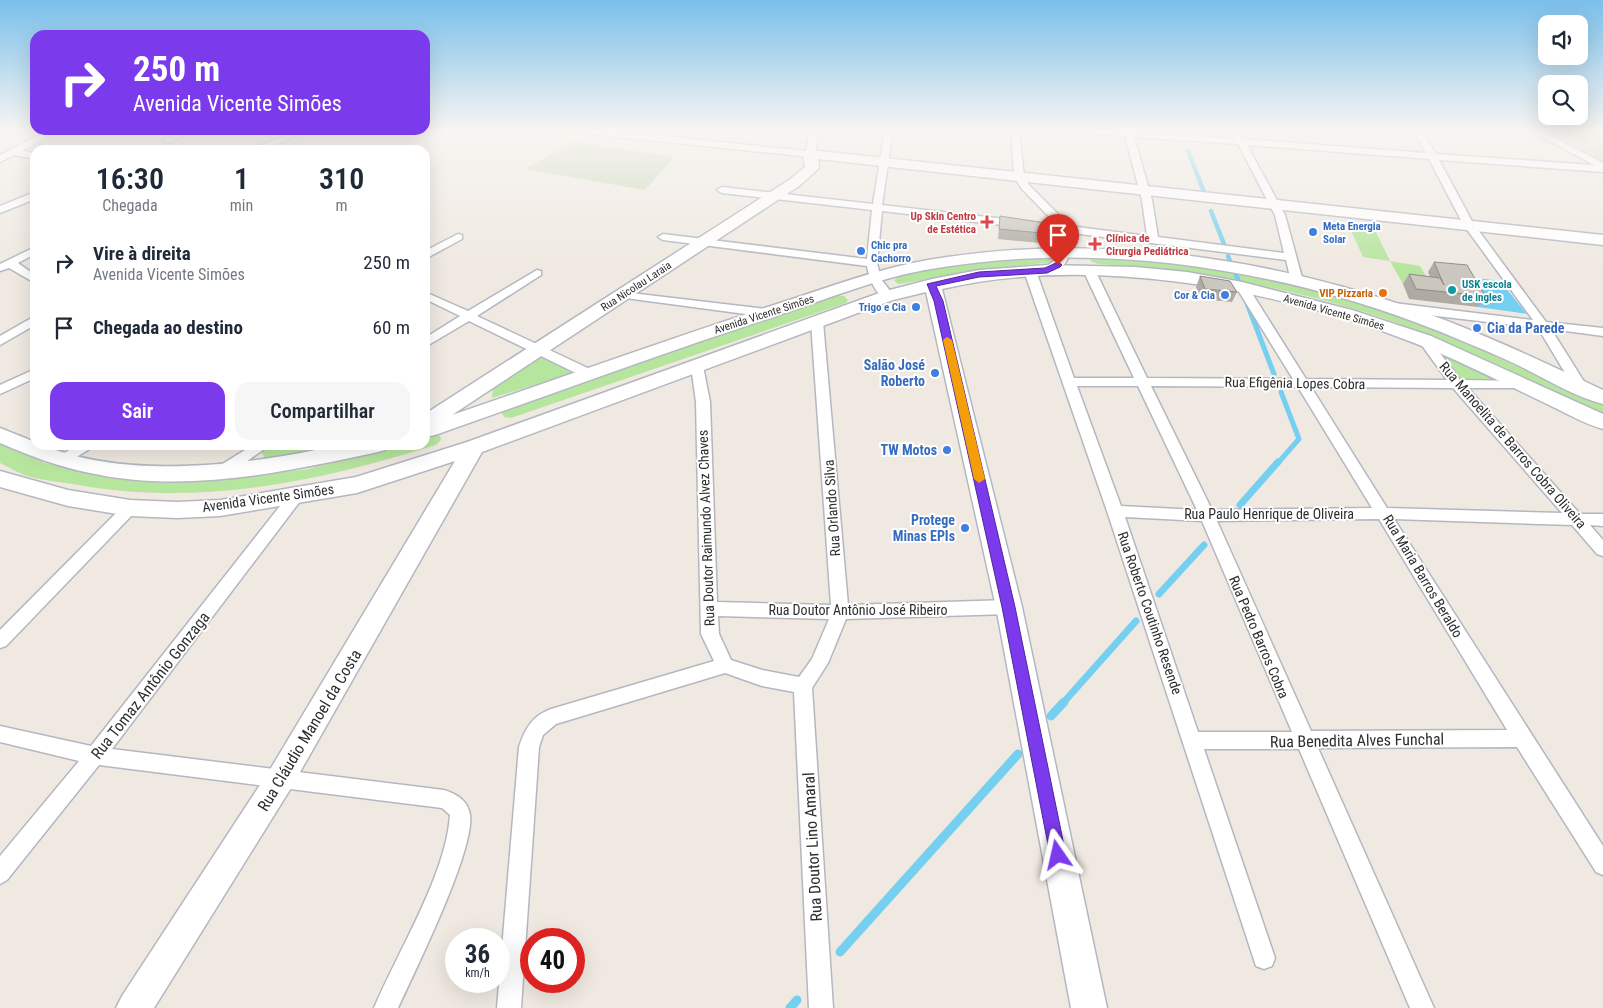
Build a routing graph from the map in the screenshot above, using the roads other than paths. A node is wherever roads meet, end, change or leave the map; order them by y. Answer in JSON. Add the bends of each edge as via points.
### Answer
{"nodes":[{"id":1,"x":803,"y":176,"type":"edge"},
{"id":2,"x":882,"y":176,"type":"edge"},
{"id":3,"x":970,"y":176,"type":"edge"},
{"id":4,"x":1021,"y":176,"type":"edge"},
{"id":5,"x":1140,"y":176,"type":"edge"},
{"id":6,"x":1259,"y":176,"type":"edge"},
{"id":7,"x":1443,"y":176,"type":"edge"},
{"id":8,"x":1022,"y":182,"type":"junction"},
{"id":9,"x":722,"y":190,"type":"dead end"},
{"id":10,"x":1145,"y":195,"type":"junction"},
{"id":11,"x":773,"y":196,"type":"junction"},
{"id":12,"x":30,"y":197,"type":"edge"},
{"id":13,"x":877,"y":208,"type":"junction"},
{"id":14,"x":1276,"y":209,"type":"junction"},
{"id":15,"x":0,"y":210,"type":"edge"},
{"id":16,"x":1468,"y":224,"type":"junction"},
{"id":17,"x":1422,"y":225,"type":"junction"},
{"id":18,"x":1068,"y":229,"type":"junction"},
{"id":19,"x":458,"y":237,"type":"dead end"},
{"id":20,"x":663,"y":237,"type":"dead end"},
{"id":21,"x":1478,"y":238,"type":"junction"},
{"id":22,"x":1603,"y":240,"type":"edge"},
{"id":23,"x":1154,"y":241,"type":"junction"},
{"id":24,"x":703,"y":242,"type":"junction"},
{"id":25,"x":1068,"y":251,"type":"junction"},
{"id":26,"x":1603,"y":251,"type":"edge"},
{"id":27,"x":30,"y":252,"type":"edge"},
{"id":28,"x":430,"y":253,"type":"edge"},
{"id":29,"x":1291,"y":258,"type":"junction"},
{"id":30,"x":5,"y":265,"type":"edge"},
{"id":31,"x":1089,"y":270,"type":"junction"},
{"id":32,"x":874,"y":271,"type":"junction"},
{"id":33,"x":1039,"y":271,"type":"junction"},
{"id":34,"x":537,"y":273,"type":"dead end"},
{"id":35,"x":30,"y":278,"type":"edge"},
{"id":36,"x":1297,"y":281,"type":"junction"},
{"id":37,"x":932,"y":284,"type":"junction"},
{"id":38,"x":1242,"y":287,"type":"junction"},
{"id":39,"x":622,"y":295,"type":"junction"},
{"id":40,"x":888,"y":296,"type":"junction"},
{"id":41,"x":430,"y":297,"type":"edge"},
{"id":42,"x":1388,"y":306,"type":"junction"},
{"id":43,"x":767,"y":312,"type":"junction"},
{"id":44,"x":468,"y":316,"type":"junction"},
{"id":45,"x":817,"y":322,"type":"junction"},
{"id":46,"x":30,"y":323,"type":"edge"},
{"id":47,"x":1542,"y":324,"type":"junction"},
{"id":48,"x":1603,"y":332,"type":"edge"},
{"id":49,"x":430,"y":340,"type":"edge"},
{"id":50,"x":1424,"y":340,"type":"junction"},
{"id":51,"x":0,"y":341,"type":"edge"},
{"id":52,"x":537,"y":349,"type":"junction"},
{"id":53,"x":697,"y":366,"type":"junction"},
{"id":54,"x":590,"y":374,"type":"junction"},
{"id":55,"x":30,"y":376,"type":"edge"},
{"id":56,"x":1143,"y":381,"type":"junction"},
{"id":57,"x":1068,"y":382,"type":"junction"},
{"id":58,"x":1303,"y":383,"type":"junction"},
{"id":59,"x":1457,"y":384,"type":"junction"},
{"id":60,"x":1522,"y":384,"type":"junction"},
{"id":61,"x":1582,"y":388,"type":"junction"},
{"id":62,"x":0,"y":390,"type":"edge"},
{"id":63,"x":472,"y":391,"type":"junction"},
{"id":64,"x":1603,"y":398,"type":"edge"},
{"id":65,"x":470,"y":416,"type":"junction"},
{"id":66,"x":430,"y":420,"type":"edge"},
{"id":67,"x":1603,"y":422,"type":"edge"},
{"id":68,"x":430,"y":429,"type":"edge"},
{"id":69,"x":0,"y":434,"type":"edge"},
{"id":70,"x":474,"y":447,"type":"junction"},
{"id":71,"x":30,"y":449,"type":"edge"},
{"id":72,"x":33,"y":450,"type":"edge"},
{"id":73,"x":80,"y":450,"type":"edge"},
{"id":74,"x":255,"y":450,"type":"edge"},
{"id":75,"x":356,"y":450,"type":"edge"},
{"id":76,"x":62,"y":460,"type":"junction"},
{"id":77,"x":222,"y":472,"type":"junction"},
{"id":78,"x":0,"y":479,"type":"edge"},
{"id":79,"x":296,"y":496,"type":"junction"},
{"id":80,"x":130,"y":508,"type":"junction"},
{"id":81,"x":1115,"y":511,"type":"junction"},
{"id":82,"x":1385,"y":513,"type":"junction"},
{"id":83,"x":1207,"y":516,"type":"junction"},
{"id":84,"x":1603,"y":520,"type":"edge"},
{"id":85,"x":1579,"y":521,"type":"junction"},
{"id":86,"x":1603,"y":550,"type":"edge"},
{"id":87,"x":1009,"y":607,"type":"junction"},
{"id":88,"x":708,"y":609,"type":"junction"},
{"id":89,"x":840,"y":612,"type":"junction"},
{"id":90,"x":0,"y":641,"type":"edge"},
{"id":91,"x":725,"y":665,"type":"junction"},
{"id":92,"x":803,"y":686,"type":"junction"},
{"id":93,"x":0,"y":734,"type":"edge"},
{"id":94,"x":1521,"y":738,"type":"junction"},
{"id":95,"x":1193,"y":741,"type":"junction"},
{"id":96,"x":1304,"y":742,"type":"junction"},
{"id":97,"x":95,"y":756,"type":"junction"},
{"id":98,"x":281,"y":778,"type":"junction"},
{"id":99,"x":1603,"y":865,"type":"edge"},
{"id":100,"x":0,"y":873,"type":"edge"},
{"id":101,"x":1264,"y":958,"type":"dead end"},
{"id":102,"x":134,"y":1008,"type":"edge"},
{"id":103,"x":386,"y":1008,"type":"edge"},
{"id":104,"x":509,"y":1008,"type":"edge"},
{"id":105,"x":821,"y":1008,"type":"edge"},
{"id":106,"x":1089,"y":1008,"type":"edge"},
{"id":107,"x":1422,"y":1008,"type":"edge"}],
"edges":[{"from":1,"to":11,"type":"main road","name":"Rua Nicolau Laraia"},
{"from":2,"to":13,"type":"street"},
{"from":3,"to":8,"type":"main road"},
{"from":4,"to":8,"type":"street"},
{"from":5,"to":10,"type":"street"},
{"from":6,"to":14,"type":"street"},
{"from":7,"to":16,"type":"street"},
{"from":8,"to":10,"type":"main road"},
{"from":8,"to":18,"type":"street"},
{"from":9,"to":11,"type":"street"},
{"from":10,"to":14,"type":"main road"},
{"from":10,"to":23,"type":"street"},
{"from":11,"to":13,"type":"street"},
{"from":11,"to":24,"type":"main road","name":"Rua Nicolau Laraia"},
{"from":12,"to":15,"type":"street"},
{"from":13,"to":18,"type":"street"},
{"from":13,"to":32,"type":"street"},
{"from":14,"to":17,"type":"main road"},
{"from":14,"to":29,"type":"street"},
{"from":16,"to":17,"type":"main road"},
{"from":16,"to":21,"type":"street"},
{"from":16,"to":22,"type":"main road"},
{"from":17,"to":21,"type":"main road"},
{"from":18,"to":23,"type":"street"},
{"from":18,"to":25,"type":"street"},
{"from":19,"to":28,"type":"street"},
{"from":20,"to":24,"type":"street"},
{"from":21,"to":26,"type":"main road"},
{"from":21,"to":47,"type":"street"},
{"from":23,"to":29,"type":"street"},
{"from":24,"to":32,"type":"street"},
{"from":24,"to":39,"type":"main road","name":"Rua Nicolau Laraia"},
{"from":25,"to":32,"type":"main road","name":"Avenida Vicente Simões","via":[[964,259]]},
{"from":25,"to":33,"type":"street","via":[[1064,261]]},
{"from":25,"to":36,"type":"main road","name":"Avenida Vicente Simões","via":[[1187,261]]},
{"from":27,"to":30,"type":"street"},
{"from":29,"to":36,"type":"street"},
{"from":30,"to":35,"type":"street"},
{"from":31,"to":33,"type":"main road","name":"Avenida Vicente Simões"},
{"from":31,"to":38,"type":"main road","name":"Avenida Vicente Simões","via":[[1187,277]]},
{"from":31,"to":56,"type":"street","name":"Rua Pedro Barros Cobra"},
{"from":32,"to":40,"type":"street"},
{"from":32,"to":43,"type":"main road","name":"Avenida Vicente Simões"},
{"from":33,"to":37,"type":"main road","name":"Avenida Vicente Simões","via":[[979,275]]},
{"from":33,"to":57,"type":"street","name":"Rua Roberto Coutinho Resende"},
{"from":34,"to":44,"type":"street"},
{"from":36,"to":42,"type":"main road","name":"Avenida Vicente Simões"},
{"from":37,"to":40,"type":"main road","name":"Avenida Vicente Simões"},
{"from":37,"to":87,"type":"main road"},
{"from":38,"to":50,"type":"main road","name":"Avenida Vicente Simões","via":[[1346,314]]},
{"from":38,"to":58,"type":"street","name":"Rua Maria Barros Beraldo"},
{"from":39,"to":43,"type":"street"},
{"from":39,"to":52,"type":"main road","name":"Rua Nicolau Laraia"},
{"from":40,"to":45,"type":"main road","name":"Avenida Vicente Simões"},
{"from":41,"to":44,"type":"street"},
{"from":42,"to":47,"type":"street"},
{"from":42,"to":61,"type":"main road","name":"Avenida Vicente Simões","via":[[1462,334]]},
{"from":43,"to":54,"type":"main road","name":"Avenida Vicente Simões"},
{"from":44,"to":49,"type":"street"},
{"from":44,"to":52,"type":"street"},
{"from":45,"to":53,"type":"main road","name":"Avenida Vicente Simões"},
{"from":45,"to":89,"type":"street","name":"Rua Orlando Silva"},
{"from":46,"to":51,"type":"street"},
{"from":47,"to":48,"type":"street"},
{"from":47,"to":61,"type":"street"},
{"from":50,"to":59,"type":"street","name":"Rua Manoelita de Barros Cobra Oliveira"},
{"from":50,"to":60,"type":"main road","name":"Avenida Vicente Simões"},
{"from":52,"to":54,"type":"street"},
{"from":52,"to":63,"type":"main road","name":"Rua Nicolau Laraia"},
{"from":53,"to":70,"type":"main road","name":"Avenida Vicente Simões"},
{"from":53,"to":88,"type":"street","name":"Rua Doutor Raimundo Alvez Chaves","via":[[703,402]]},
{"from":54,"to":65,"type":"main road","name":"Avenida Vicente Simões"},
{"from":55,"to":62,"type":"street"},
{"from":56,"to":57,"type":"street","name":"Rua Efigênia Lopes Cobra"},
{"from":56,"to":58,"type":"street","name":"Rua Efigênia Lopes Cobra"},
{"from":56,"to":83,"type":"street","name":"Rua Pedro Barros Cobra"},
{"from":57,"to":81,"type":"street","name":"Rua Roberto Coutinho Resende"},
{"from":58,"to":59,"type":"street","name":"Rua Efigênia Lopes Cobra"},
{"from":58,"to":82,"type":"street","name":"Rua Maria Barros Beraldo"},
{"from":59,"to":60,"type":"street","name":"Rua Efigênia Lopes Cobra"},
{"from":59,"to":85,"type":"street","name":"Rua Manoelita de Barros Cobra Oliveira"},
{"from":60,"to":67,"type":"main road","name":"Avenida Vicente Simões"},
{"from":61,"to":64,"type":"main road","name":"Avenida Vicente Simões"},
{"from":63,"to":65,"type":"main road"},
{"from":63,"to":66,"type":"main road","name":"Rua Nicolau Laraia"},
{"from":65,"to":68,"type":"main road","name":"Avenida Vicente Simões"},
{"from":65,"to":70,"type":"main road"},
{"from":69,"to":71,"type":"main road"},
{"from":70,"to":79,"type":"main road","name":"Avenida Vicente Simões","via":[[357,485]]},
{"from":70,"to":98,"type":"main road","name":"Rua Cláudio Manoel da Costa"},
{"from":72,"to":76,"type":"main road"},
{"from":73,"to":76,"type":"street"},
{"from":74,"to":77,"type":"street"},
{"from":75,"to":77,"type":"main road","via":[[303,462]]},
{"from":76,"to":77,"type":"main road","via":[[104,469],[154,474]]},
{"from":78,"to":80,"type":"main road","name":"Avenida Vicente Simões","via":[[68,498]]},
{"from":79,"to":80,"type":"main road","name":"Avenida Vicente Simões","via":[[220,508]]},
{"from":79,"to":97,"type":"street","name":"Rua Tomaz Antônio Gonzaga"},
{"from":80,"to":90,"type":"street"},
{"from":81,"to":83,"type":"street","name":"Rua Paulo Henrique de Oliveira"},
{"from":81,"to":95,"type":"street","name":"Rua Roberto Coutinho Resende"},
{"from":82,"to":83,"type":"street","name":"Rua Paulo Henrique de Oliveira"},
{"from":82,"to":85,"type":"street","name":"Rua Paulo Henrique de Oliveira"},
{"from":82,"to":94,"type":"street","name":"Rua Maria Barros Beraldo"},
{"from":83,"to":96,"type":"street","name":"Rua Pedro Barros Cobra"},
{"from":84,"to":85,"type":"street","name":"Rua Paulo Henrique de Oliveira"},
{"from":85,"to":86,"type":"street","name":"Rua Manoelita de Barros Cobra Oliveira"},
{"from":87,"to":89,"type":"street","name":"Rua Doutor Antônio José Ribeiro"},
{"from":87,"to":106,"type":"main road"},
{"from":88,"to":89,"type":"street","name":"Rua Doutor Antônio José Ribeiro"},
{"from":88,"to":91,"type":"street","name":"Rua Doutor Raimundo Alvez Chaves","via":[[710,634]]},
{"from":89,"to":92,"type":"street","name":"Rua Orlando Silva","via":[[819,663]]},
{"from":91,"to":92,"type":"street","via":[[762,678]]},
{"from":91,"to":104,"type":"street","via":[[551,718],[541,722],[533,731],[528,747]]},
{"from":92,"to":105,"type":"street","name":"Rua Doutor Lino Amaral"},
{"from":93,"to":97,"type":"street"},
{"from":94,"to":96,"type":"street","name":"Rua Benedita Alves Funchal"},
{"from":94,"to":99,"type":"street","name":"Rua Maria Barros Beraldo"},
{"from":95,"to":96,"type":"street","name":"Rua Benedita Alves Funchal"},
{"from":95,"to":101,"type":"street","name":"Rua Roberto Coutinho Resende"},
{"from":96,"to":107,"type":"street","name":"Rua Pedro Barros Cobra"},
{"from":97,"to":98,"type":"street"},
{"from":97,"to":100,"type":"street","name":"Rua Tomaz Antônio Gonzaga"},
{"from":98,"to":102,"type":"main road","name":"Rua Cláudio Manoel da Costa"},
{"from":98,"to":103,"type":"street","via":[[444,799],[455,806],[460,816],[459,834],[426,920]]}]}
